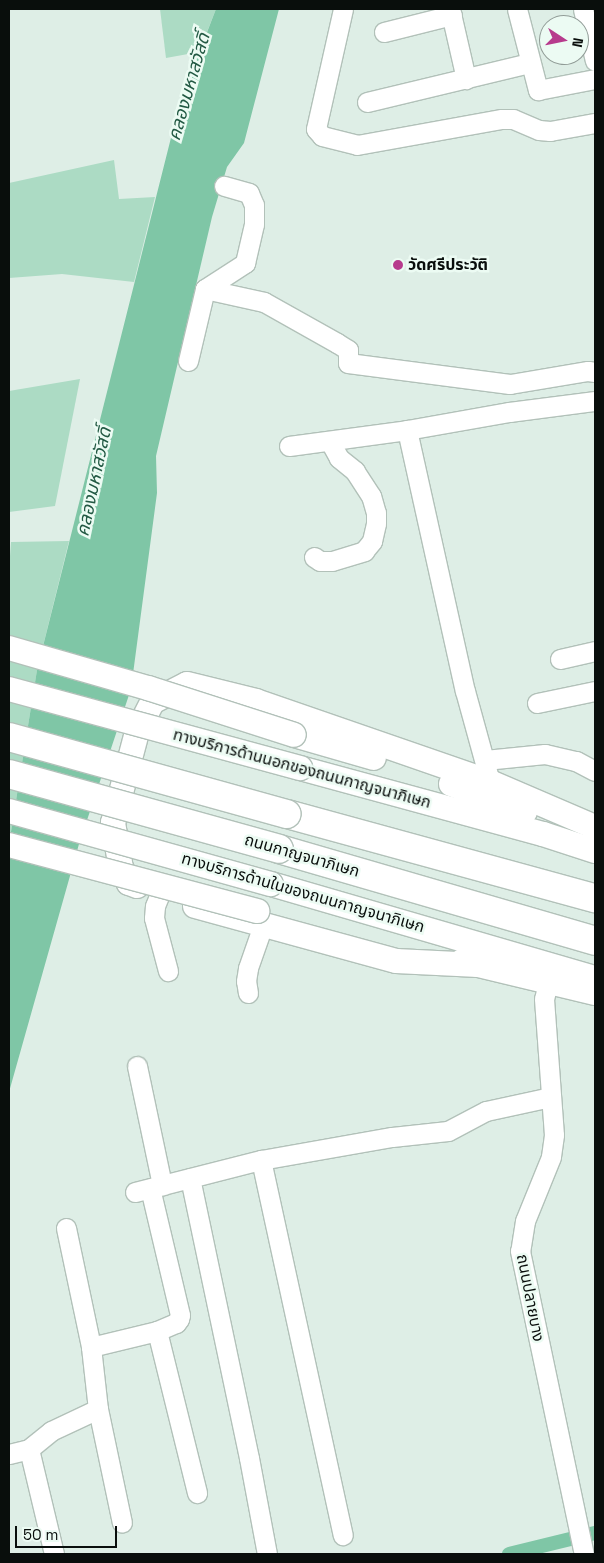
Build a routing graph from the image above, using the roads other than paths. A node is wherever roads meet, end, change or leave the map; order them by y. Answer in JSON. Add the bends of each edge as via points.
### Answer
{"nodes":[{"id":1,"x":342,"y":9,"type":"edge"},
{"id":2,"x":517,"y":9,"type":"edge"},
{"id":3,"x":583,"y":9,"type":"edge"},
{"id":4,"x":451,"y":12,"type":"edge"},
{"id":5,"x":384,"y":32,"type":"dead end"},
{"id":6,"x":595,"y":61,"type":"edge"},
{"id":7,"x":530,"y":63,"type":"junction"},
{"id":8,"x":466,"y":79,"type":"junction"},
{"id":9,"x":595,"y":79,"type":"edge"},
{"id":10,"x":367,"y":102,"type":"dead end"},
{"id":11,"x":595,"y":123,"type":"edge"},
{"id":12,"x":224,"y":186,"type":"dead end"},
{"id":13,"x":205,"y":290,"type":"junction"},
{"id":14,"x":188,"y":361,"type":"dead end"},
{"id":15,"x":595,"y":372,"type":"edge"},
{"id":16,"x":595,"y":401,"type":"edge"},
{"id":17,"x":407,"y":430,"type":"junction"},
{"id":18,"x":330,"y":442,"type":"junction"},
{"id":19,"x":289,"y":446,"type":"dead end"},
{"id":20,"x":314,"y":557,"type":"dead end"},
{"id":21,"x":9,"y":648,"type":"edge"},
{"id":22,"x":595,"y":652,"type":"edge"},
{"id":23,"x":560,"y":659,"type":"dead end"},
{"id":24,"x":9,"y":689,"type":"edge"},
{"id":25,"x":595,"y":691,"type":"edge"},
{"id":26,"x":537,"y":703,"type":"dead end"},
{"id":27,"x":9,"y":737,"type":"edge"},
{"id":28,"x":488,"y":771,"type":"junction"},
{"id":29,"x":595,"y":771,"type":"edge"},
{"id":30,"x":9,"y":774,"type":"edge"},
{"id":31,"x":9,"y":811,"type":"edge"},
{"id":32,"x":588,"y":824,"type":"edge"},
{"id":33,"x":9,"y":845,"type":"edge"},
{"id":34,"x":595,"y":851,"type":"edge"},
{"id":35,"x":159,"y":896,"type":"junction"},
{"id":36,"x":595,"y":898,"type":"edge"},
{"id":37,"x":260,"y":918,"type":"junction"},
{"id":38,"x":595,"y":941,"type":"edge"},
{"id":39,"x":479,"y":954,"type":"junction"},
{"id":40,"x":168,"y":970,"type":"dead end"},
{"id":41,"x":595,"y":978,"type":"edge"},
{"id":42,"x":548,"y":983,"type":"junction"},
{"id":43,"x":248,"y":993,"type":"dead end"},
{"id":44,"x":595,"y":993,"type":"edge"},
{"id":45,"x":137,"y":1066,"type":"dead end"},
{"id":46,"x":551,"y":1097,"type":"junction"},
{"id":47,"x":261,"y":1160,"type":"junction"},
{"id":48,"x":190,"y":1178,"type":"junction"},
{"id":49,"x":149,"y":1189,"type":"junction"},
{"id":50,"x":66,"y":1228,"type":"dead end"},
{"id":51,"x":157,"y":1331,"type":"junction"},
{"id":52,"x":90,"y":1347,"type":"junction"},
{"id":53,"x":98,"y":1409,"type":"junction"},
{"id":54,"x":29,"y":1449,"type":"junction"},
{"id":55,"x":9,"y":1454,"type":"edge"},
{"id":56,"x":197,"y":1493,"type":"dead end"},
{"id":57,"x":122,"y":1523,"type":"dead end"},
{"id":58,"x":343,"y":1535,"type":"dead end"},
{"id":59,"x":54,"y":1554,"type":"edge"},
{"id":60,"x":267,"y":1554,"type":"edge"},
{"id":61,"x":584,"y":1554,"type":"edge"}],
"edges":[{"from":1,"to":11,"type":"street","via":[[316,129],[322,136],[357,145],[502,119],[513,119],[550,131]]},
{"from":2,"to":7,"type":"street"},
{"from":3,"to":6,"type":"street"},
{"from":4,"to":5,"type":"street"},
{"from":4,"to":8,"type":"street"},
{"from":7,"to":8,"type":"street"},
{"from":7,"to":9,"type":"street","via":[[536,88],[541,91]]},
{"from":8,"to":10,"type":"street"},
{"from":12,"to":13,"type":"street","via":[[249,193],[254,205],[254,224],[245,263]]},
{"from":13,"to":14,"type":"street"},
{"from":13,"to":15,"type":"street","via":[[264,302],[348,350],[348,363],[510,384]]},
{"from":16,"to":17,"type":"street"},
{"from":17,"to":18,"type":"street"},
{"from":17,"to":28,"type":"street","via":[[465,691]]},
{"from":18,"to":19,"type":"street"},
{"from":18,"to":20,"type":"street","via":[[338,458],[355,471],[371,496],[376,523],[372,541],[364,551],[332,561],[320,561]]},
{"from":21,"to":32,"type":"main road","bridge":true,"via":[[443,781],[527,813]]},
{"from":22,"to":23,"type":"street"},
{"from":24,"to":34,"type":"main road","name":"ทางบริการด้านนอกของถนนกาญจนาภิเษก","bridge":true,"via":[[544,834]]},
{"from":25,"to":26,"type":"street"},
{"from":27,"to":36,"type":"highway","bridge":true},
{"from":28,"to":29,"type":"street","via":[[545,754],[576,761]]},
{"from":28,"to":32,"type":"main road"},
{"from":28,"to":35,"type":"main road","via":[[256,701],[187,684],[152,702],[137,732],[113,823],[121,868],[130,883]]},
{"from":30,"to":38,"type":"highway","name":"ถนนกาญจนาภิเษก","bridge":true},
{"from":31,"to":39,"type":"main road","name":"ทางบริการด้านในของถนนกาญจนาภิเษก","bridge":true,"via":[[272,884]]},
{"from":33,"to":37,"type":"main road","bridge":true},
{"from":35,"to":37,"type":"main road"},
{"from":35,"to":40,"type":"street","via":[[154,918]]},
{"from":37,"to":39,"type":"main road"},
{"from":37,"to":43,"type":"street","via":[[248,968]]},
{"from":39,"to":41,"type":"main road","name":"ทางบริการด้านในของถนนกาญจนาภิเษก"},
{"from":39,"to":42,"type":"main road","via":[[522,976]]},
{"from":42,"to":44,"type":"main road"},
{"from":42,"to":46,"type":"street","name":"ถนนปลายบาง","via":[[544,999]]},
{"from":45,"to":49,"type":"street"},
{"from":46,"to":47,"type":"street","via":[[486,1111],[448,1131],[392,1137]]},
{"from":46,"to":61,"type":"street","name":"ถนนปลายบาง","via":[[554,1135],[551,1157],[524,1221],[520,1251]]},
{"from":47,"to":48,"type":"street"},
{"from":47,"to":58,"type":"street"},
{"from":48,"to":49,"type":"street"},
{"from":48,"to":60,"type":"street"},
{"from":49,"to":51,"type":"street","via":[[180,1315],[176,1323]]},
{"from":50,"to":52,"type":"street"},
{"from":51,"to":52,"type":"street"},
{"from":51,"to":56,"type":"street"},
{"from":52,"to":53,"type":"street"},
{"from":53,"to":54,"type":"street","via":[[51,1432]]},
{"from":53,"to":57,"type":"street"},
{"from":54,"to":55,"type":"street"},
{"from":54,"to":59,"type":"street"}]}
